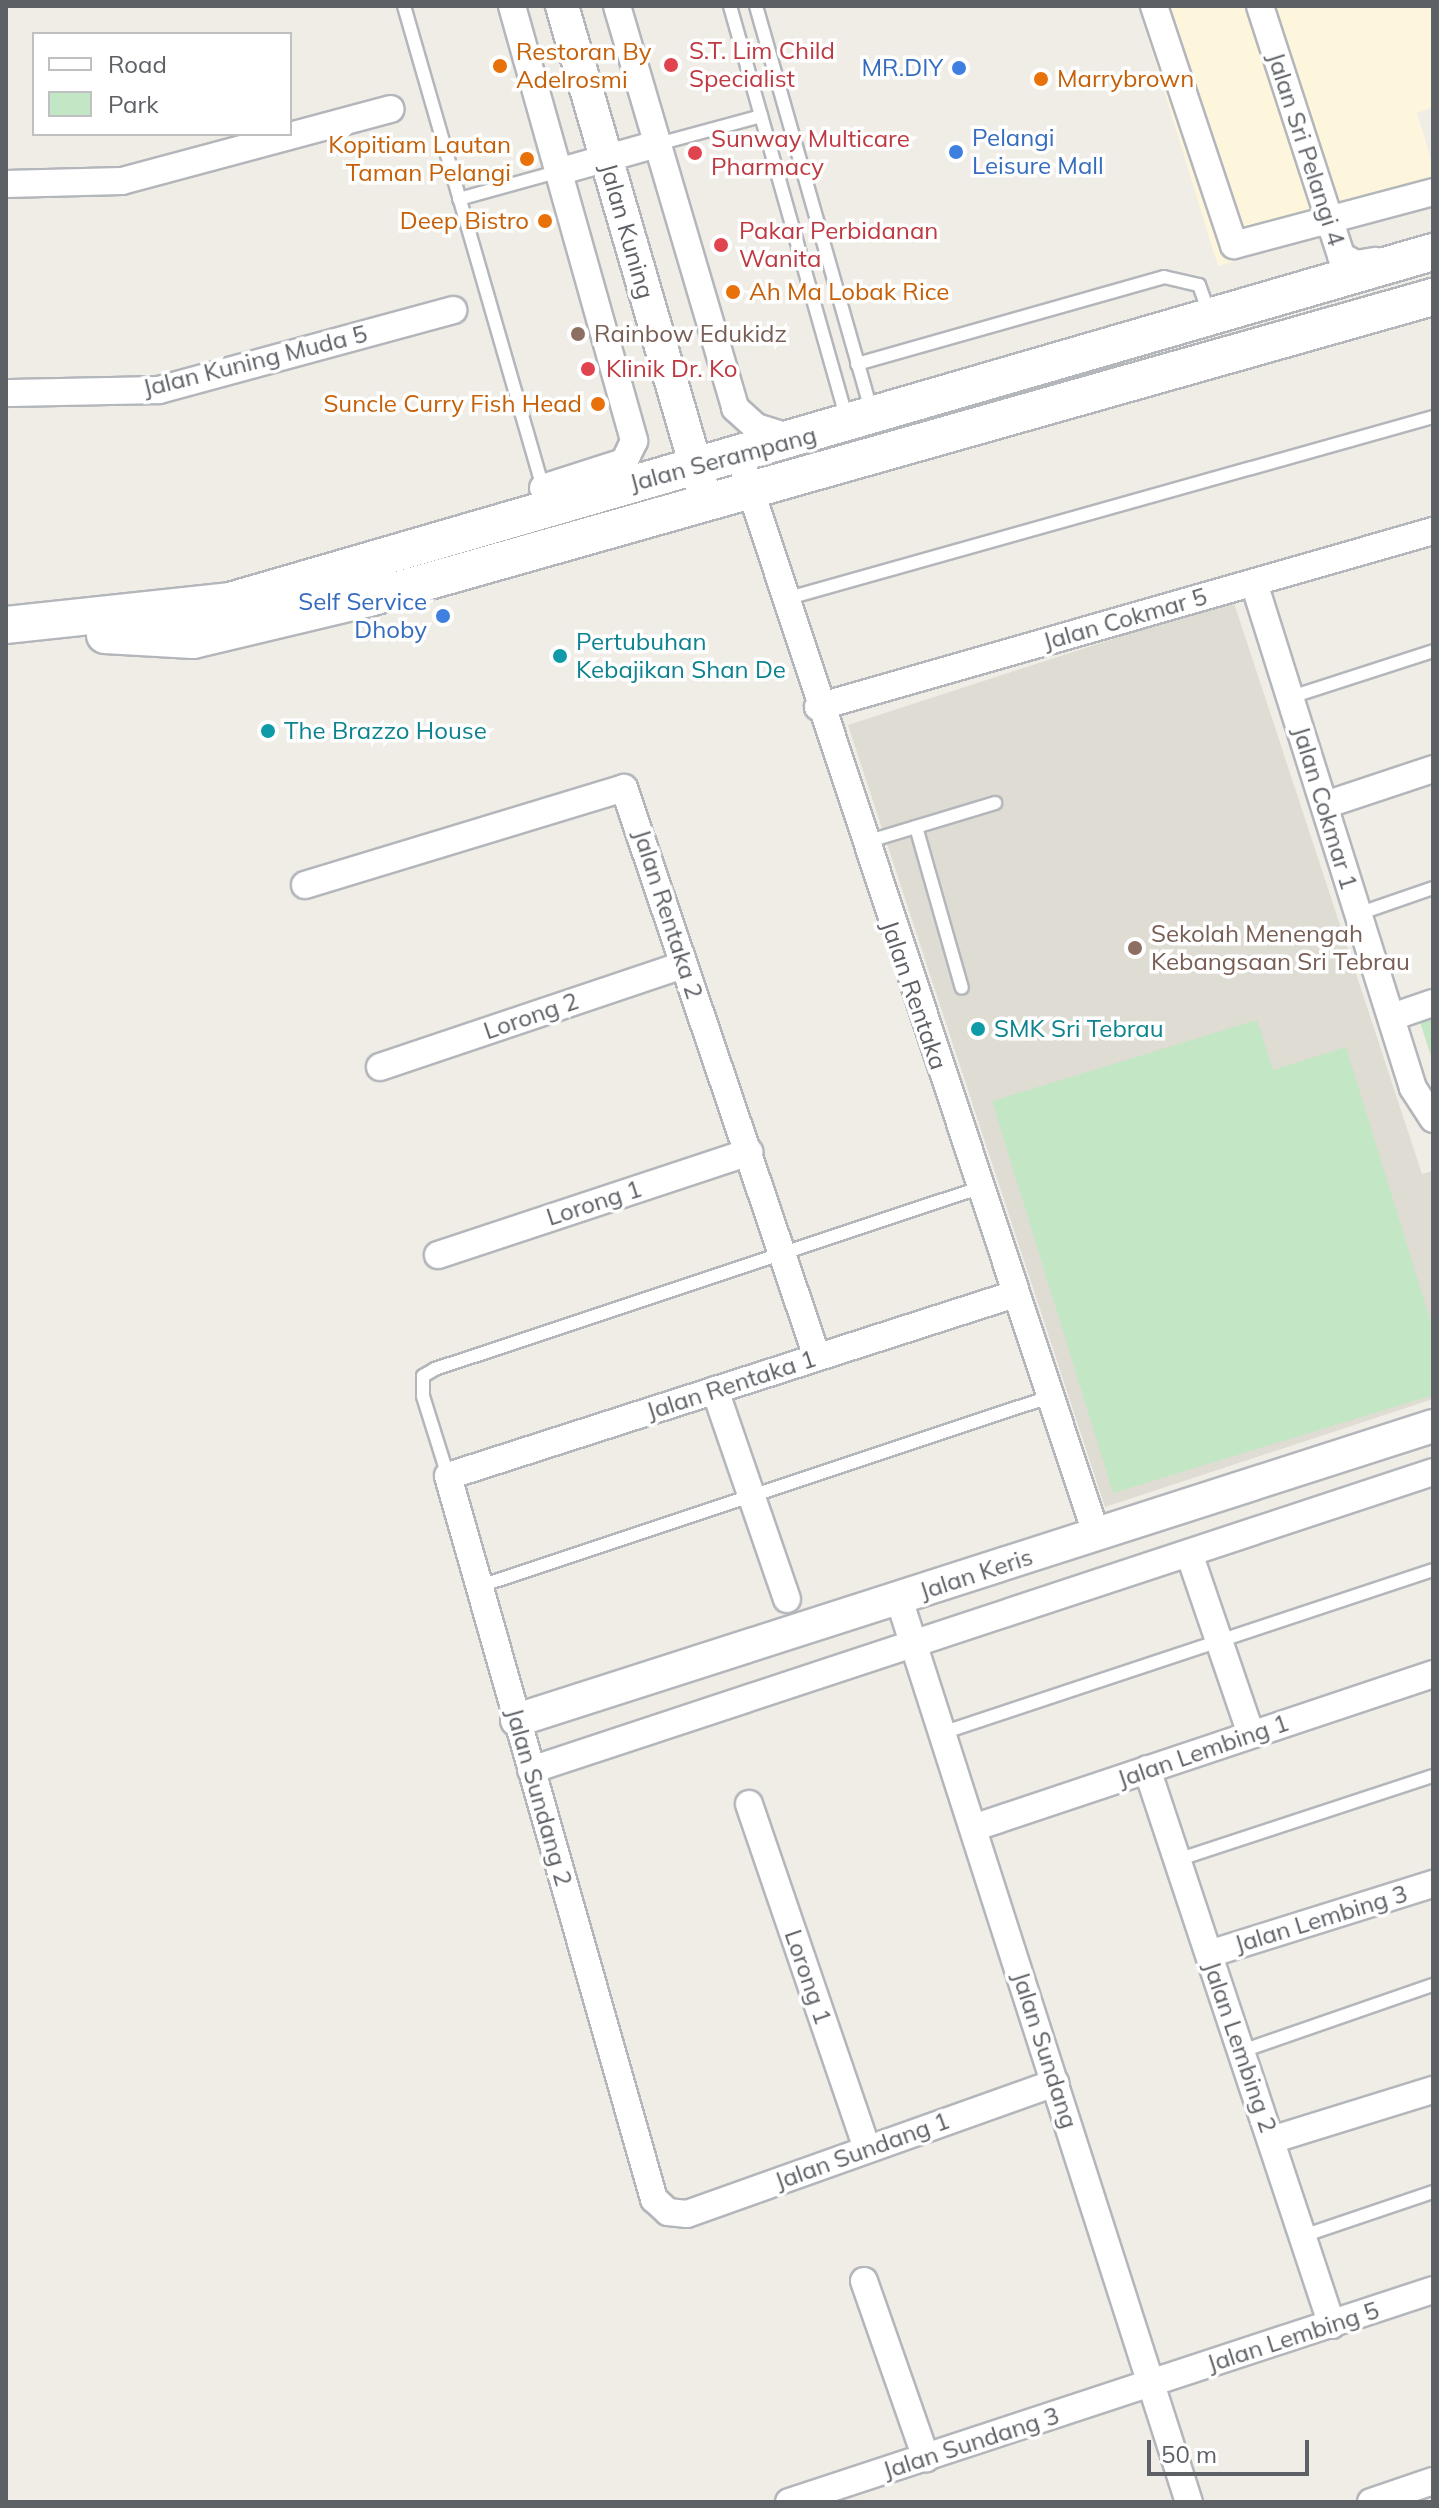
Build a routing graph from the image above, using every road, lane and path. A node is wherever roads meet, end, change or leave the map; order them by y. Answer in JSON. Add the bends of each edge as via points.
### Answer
{"nodes":[{"id":1,"x":404,"y":6,"type":"edge"},
{"id":2,"x":512,"y":6,"type":"edge"},
{"id":3,"x":562,"y":6,"type":"edge"},
{"id":4,"x":617,"y":6,"type":"edge"},
{"id":5,"x":730,"y":6,"type":"edge"},
{"id":6,"x":756,"y":6,"type":"edge"},
{"id":7,"x":1154,"y":6,"type":"edge"},
{"id":8,"x":1260,"y":6,"type":"edge"},
{"id":9,"x":391,"y":109,"type":"dead end"},
{"id":10,"x":761,"y":116,"type":"junction"},
{"id":11,"x":292,"y":135,"type":"edge"},
{"id":12,"x":290,"y":136,"type":"edge"},
{"id":13,"x":658,"y":144,"type":"junction"},
{"id":14,"x":606,"y":158,"type":"junction"},
{"id":15,"x":561,"y":171,"type":"junction"},
{"id":16,"x":6,"y":184,"type":"edge"},
{"id":17,"x":1433,"y":192,"type":"edge"},
{"id":18,"x":459,"y":199,"type":"junction"},
{"id":19,"x":1330,"y":223,"type":"junction"},
{"id":20,"x":1428,"y":253,"type":"edge"},
{"id":21,"x":1433,"y":297,"type":"edge"},
{"id":22,"x":453,"y":310,"type":"dead end"},
{"id":23,"x":1210,"y":316,"type":"junction"},
{"id":24,"x":857,"y":364,"type":"junction"},
{"id":25,"x":6,"y":393,"type":"edge"},
{"id":26,"x":1433,"y":417,"type":"edge"},
{"id":27,"x":860,"y":420,"type":"junction"},
{"id":28,"x":796,"y":440,"type":"junction"},
{"id":29,"x":739,"y":455,"type":"junction"},
{"id":30,"x":695,"y":466,"type":"junction"},
{"id":31,"x":543,"y":488,"type":"joint"},
{"id":32,"x":749,"y":490,"type":"junction"},
{"id":33,"x":706,"y":502,"type":"junction"},
{"id":34,"x":1433,"y":531,"type":"edge"},
{"id":35,"x":1254,"y":583,"type":"junction"},
{"id":36,"x":784,"y":600,"type":"junction"},
{"id":37,"x":6,"y":626,"type":"edge"},
{"id":38,"x":1433,"y":651,"type":"edge"},
{"id":39,"x":1291,"y":697,"type":"junction"},
{"id":40,"x":818,"y":707,"type":"junction"},
{"id":41,"x":1433,"y":769,"type":"edge"},
{"id":42,"x":995,"y":803,"type":"dead end"},
{"id":43,"x":1325,"y":805,"type":"junction"},
{"id":44,"x":916,"y":827,"type":"junction"},
{"id":45,"x":863,"y":843,"type":"junction"},
{"id":46,"x":305,"y":885,"type":"dead end"},
{"id":47,"x":1433,"y":888,"type":"edge"},
{"id":48,"x":1358,"y":914,"type":"junction"},
{"id":49,"x":683,"y":965,"type":"junction"},
{"id":50,"x":962,"y":988,"type":"dead end"},
{"id":51,"x":1433,"y":1003,"type":"edge"},
{"id":52,"x":1392,"y":1017,"type":"junction"},
{"id":53,"x":380,"y":1067,"type":"dead end"},
{"id":54,"x":1433,"y":1119,"type":"edge"},
{"id":55,"x":749,"y":1152,"type":"junction"},
{"id":56,"x":979,"y":1188,"type":"junction"},
{"id":57,"x":783,"y":1254,"type":"junction"},
{"id":58,"x":438,"y":1255,"type":"dead end"},
{"id":59,"x":1015,"y":1294,"type":"junction"},
{"id":60,"x":817,"y":1357,"type":"junction"},
{"id":61,"x":715,"y":1390,"type":"junction"},
{"id":62,"x":1049,"y":1397,"type":"junction"},
{"id":63,"x":1433,"y":1426,"type":"edge"},
{"id":64,"x":1433,"y":1472,"type":"edge"},
{"id":65,"x":448,"y":1476,"type":"junction"},
{"id":66,"x":752,"y":1495,"type":"junction"},
{"id":67,"x":1096,"y":1534,"type":"junction"},
{"id":68,"x":1190,"y":1556,"type":"junction"},
{"id":69,"x":1433,"y":1570,"type":"edge"},
{"id":70,"x":480,"y":1586,"type":"junction"},
{"id":71,"x":787,"y":1599,"type":"dead end"},
{"id":72,"x":899,"y":1599,"type":"junction"},
{"id":73,"x":1217,"y":1642,"type":"junction"},
{"id":74,"x":913,"y":1644,"type":"junction"},
{"id":75,"x":1433,"y":1674,"type":"edge"},
{"id":76,"x":517,"y":1720,"type":"junction"},
{"id":77,"x":942,"y":1733,"type":"junction"},
{"id":78,"x":1251,"y":1734,"type":"junction"},
{"id":79,"x":1147,"y":1769,"type":"junction"},
{"id":80,"x":531,"y":1770,"type":"junction"},
{"id":81,"x":1433,"y":1776,"type":"edge"},
{"id":82,"x":749,"y":1804,"type":"dead end"},
{"id":83,"x":973,"y":1828,"type":"junction"},
{"id":84,"x":1177,"y":1860,"type":"junction"},
{"id":85,"x":1433,"y":1884,"type":"edge"},
{"id":86,"x":1209,"y":1954,"type":"junction"},
{"id":87,"x":1433,"y":1985,"type":"edge"},
{"id":88,"x":1242,"y":2051,"type":"junction"},
{"id":89,"x":1055,"y":2083,"type":"junction"},
{"id":90,"x":1433,"y":2090,"type":"edge"},
{"id":91,"x":1271,"y":2140,"type":"junction"},
{"id":92,"x":867,"y":2149,"type":"junction"},
{"id":93,"x":1433,"y":2192,"type":"edge"},
{"id":94,"x":668,"y":2212,"type":"joint"},
{"id":95,"x":1303,"y":2236,"type":"junction"},
{"id":96,"x":864,"y":2281,"type":"dead end"},
{"id":97,"x":1433,"y":2290,"type":"edge"},
{"id":98,"x":1332,"y":2325,"type":"junction"},
{"id":99,"x":1153,"y":2384,"type":"junction"},
{"id":100,"x":926,"y":2458,"type":"junction"},
{"id":101,"x":1433,"y":2481,"type":"edge"},
{"id":102,"x":789,"y":2502,"type":"edge"},
{"id":103,"x":1189,"y":2502,"type":"edge"},
{"id":104,"x":1371,"y":2502,"type":"edge"}],
"edges":[{"from":1,"to":18,"type":"lane"},
{"from":2,"to":15,"type":"street"},
{"from":3,"to":14,"type":"street","name":"Jalan Kuning"},
{"from":4,"to":13,"type":"street"},
{"from":5,"to":10,"type":"lane"},
{"from":6,"to":24,"type":"lane"},
{"from":7,"to":19,"type":"street","via":[[1230,240],[1247,247]]},
{"from":8,"to":19,"type":"street","name":"Jalan Sri Pelangi 4"},
{"from":9,"to":11,"type":"street"},
{"from":10,"to":13,"type":"lane"},
{"from":10,"to":27,"type":"lane"},
{"from":12,"to":16,"type":"street","via":[[122,181]]},
{"from":13,"to":14,"type":"street"},
{"from":13,"to":28,"type":"street","via":[[735,408],[756,427]]},
{"from":14,"to":15,"type":"street"},
{"from":14,"to":30,"type":"street","name":"Jalan Kuning"},
{"from":15,"to":18,"type":"lane"},
{"from":15,"to":31,"type":"street","via":[[634,441],[624,462]]},
{"from":17,"to":19,"type":"street"},
{"from":18,"to":31,"type":"lane"},
{"from":19,"to":20,"type":"street","name":"Jalan Sri Pelangi 4","via":[[1345,261]]},
{"from":20,"to":23,"type":"main road","name":"Jalan Serampang"},
{"from":21,"to":32,"type":"main road","name":"Jalan Serampang"},
{"from":22,"to":25,"type":"street","name":"Jalan Kuning Muda 5","via":[[159,390]]},
{"from":23,"to":24,"type":"lane","via":[[1199,285],[1164,277]]},
{"from":23,"to":27,"type":"main road","name":"Jalan Serampang"},
{"from":24,"to":27,"type":"lane"},
{"from":26,"to":36,"type":"lane"},
{"from":27,"to":28,"type":"main road","name":"Jalan Serampang"},
{"from":28,"to":29,"type":"main road","name":"Jalan Serampang"},
{"from":29,"to":30,"type":"main road","name":"Jalan Serampang"},
{"from":29,"to":32,"type":"street","name":"Jalan Rentaka"},
{"from":30,"to":33,"type":"street","name":"Jalan Kuning"},
{"from":30,"to":37,"type":"main road","name":"Jalan Serampang","via":[[230,601]]},
{"from":32,"to":33,"type":"main road","name":"Jalan Serampang"},
{"from":32,"to":36,"type":"street","name":"Jalan Rentaka"},
{"from":33,"to":37,"type":"main road","name":"Jalan Serampang","via":[[193,640]]},
{"from":34,"to":35,"type":"street","name":"Jalan Cokmar 5"},
{"from":35,"to":39,"type":"street","name":"Jalan Cokmar 1"},
{"from":35,"to":40,"type":"street","name":"Jalan Cokmar 5"},
{"from":36,"to":40,"type":"street","name":"Jalan Rentaka"},
{"from":38,"to":39,"type":"lane"},
{"from":39,"to":43,"type":"street","name":"Jalan Cokmar 1"},
{"from":40,"to":45,"type":"street","name":"Jalan Rentaka"},
{"from":41,"to":43,"type":"street"},
{"from":42,"to":44,"type":"lane"},
{"from":43,"to":48,"type":"street","name":"Jalan Cokmar 1"},
{"from":44,"to":45,"type":"lane"},
{"from":44,"to":50,"type":"lane"},
{"from":45,"to":56,"type":"street","name":"Jalan Rentaka"},
{"from":46,"to":49,"type":"street","name":"Jalan Rentaka 2","via":[[624,788]]},
{"from":47,"to":48,"type":"lane"},
{"from":48,"to":52,"type":"street","name":"Jalan Cokmar 1"},
{"from":49,"to":53,"type":"street","name":"Lorong 2"},
{"from":49,"to":55,"type":"street","name":"Jalan Rentaka 2"},
{"from":51,"to":52,"type":"street"},
{"from":52,"to":54,"type":"street","name":"Jalan Cokmar 1","via":[[1413,1088]]},
{"from":55,"to":57,"type":"street","name":"Jalan Rentaka 2"},
{"from":55,"to":58,"type":"street","name":"Lorong 1"},
{"from":56,"to":57,"type":"lane"},
{"from":56,"to":59,"type":"street","name":"Jalan Rentaka"},
{"from":57,"to":60,"type":"street","name":"Jalan Rentaka 2"},
{"from":57,"to":65,"type":"lane","name":"Jalan Sundang 2","via":[[423,1376]]},
{"from":59,"to":60,"type":"street","name":"Jalan Rentaka 1"},
{"from":59,"to":62,"type":"street","name":"Jalan Rentaka"},
{"from":60,"to":61,"type":"street","name":"Jalan Rentaka 1"},
{"from":61,"to":65,"type":"street","name":"Jalan Rentaka 1"},
{"from":61,"to":66,"type":"street"},
{"from":62,"to":66,"type":"lane"},
{"from":62,"to":67,"type":"street","name":"Jalan Rentaka"},
{"from":63,"to":67,"type":"street","name":"Jalan Keris"},
{"from":64,"to":68,"type":"street"},
{"from":65,"to":70,"type":"street","name":"Jalan Sundang 2"},
{"from":66,"to":70,"type":"lane"},
{"from":66,"to":71,"type":"street"},
{"from":67,"to":72,"type":"street","name":"Jalan Keris"},
{"from":68,"to":73,"type":"street"},
{"from":68,"to":74,"type":"street"},
{"from":69,"to":73,"type":"lane"},
{"from":70,"to":76,"type":"street","name":"Jalan Sundang 2"},
{"from":72,"to":74,"type":"street","name":"Jalan Sundang"},
{"from":72,"to":76,"type":"street","name":"Jalan Keris"},
{"from":73,"to":77,"type":"lane"},
{"from":73,"to":78,"type":"street"},
{"from":74,"to":77,"type":"street","name":"Jalan Sundang"},
{"from":74,"to":80,"type":"street"},
{"from":75,"to":78,"type":"street","name":"Jalan Lembing 1"},
{"from":76,"to":80,"type":"street","name":"Jalan Sundang 2"},
{"from":77,"to":83,"type":"street","name":"Jalan Sundang"},
{"from":78,"to":79,"type":"street","name":"Jalan Lembing 1"},
{"from":79,"to":83,"type":"street","name":"Jalan Lembing 1"},
{"from":79,"to":84,"type":"street","name":"Jalan Lembing 2"},
{"from":80,"to":94,"type":"street","name":"Jalan Sundang 2","via":[[654,2199]]},
{"from":81,"to":84,"type":"lane"},
{"from":82,"to":92,"type":"street","name":"Lorong 1"},
{"from":83,"to":89,"type":"street","name":"Jalan Sundang"},
{"from":84,"to":86,"type":"street","name":"Jalan Lembing 2"},
{"from":85,"to":86,"type":"street","name":"Jalan Lembing 3"},
{"from":86,"to":88,"type":"street","name":"Jalan Lembing 2"},
{"from":87,"to":88,"type":"lane"},
{"from":88,"to":91,"type":"street","name":"Jalan Lembing 2"},
{"from":89,"to":92,"type":"street","name":"Jalan Sundang 1"},
{"from":89,"to":99,"type":"street","name":"Jalan Sundang"},
{"from":90,"to":91,"type":"street"},
{"from":91,"to":95,"type":"street","name":"Jalan Lembing 2"},
{"from":92,"to":94,"type":"street","name":"Jalan Sundang 1","via":[[687,2214]]},
{"from":93,"to":95,"type":"lane"},
{"from":95,"to":98,"type":"street","name":"Jalan Lembing 2"},
{"from":96,"to":100,"type":"street"},
{"from":97,"to":98,"type":"street","name":"Jalan Lembing 5"},
{"from":98,"to":99,"type":"street","name":"Jalan Lembing 5"},
{"from":99,"to":100,"type":"street","name":"Jalan Sundang 3"},
{"from":99,"to":103,"type":"street","name":"Jalan Sundang"},
{"from":100,"to":102,"type":"street","name":"Jalan Sundang 3"},
{"from":101,"to":104,"type":"street"}]}
